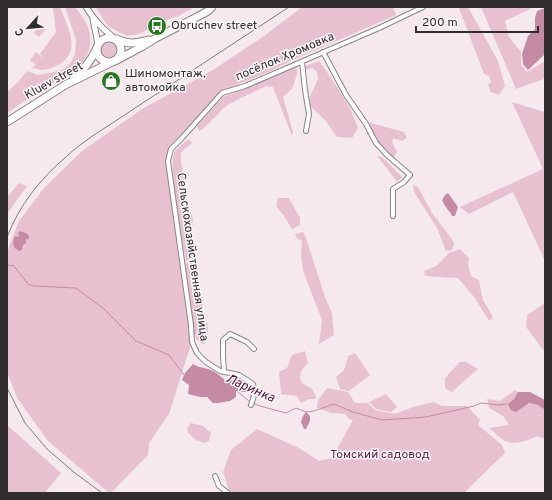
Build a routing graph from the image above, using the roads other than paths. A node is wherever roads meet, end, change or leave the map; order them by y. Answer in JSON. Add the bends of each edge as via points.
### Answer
{"nodes":[{"id":1,"x":86,"y":7,"type":"edge"},
{"id":2,"x":212,"y":7,"type":"edge"},
{"id":3,"x":423,"y":7,"type":"edge"},
{"id":4,"x":93,"y":18,"type":"junction"},
{"id":5,"x":114,"y":38,"type":"junction"},
{"id":6,"x":156,"y":38,"type":"junction"},
{"id":7,"x":98,"y":46,"type":"junction"},
{"id":8,"x":322,"y":52,"type":"junction"},
{"id":9,"x":115,"y":61,"type":"junction"},
{"id":10,"x":302,"y":62,"type":"junction"},
{"id":11,"x":65,"y":85,"type":"junction"},
{"id":12,"x":7,"y":122,"type":"edge"},
{"id":13,"x":306,"y":131,"type":"dead end"},
{"id":14,"x":171,"y":149,"type":"joint"},
{"id":15,"x":393,"y":216,"type":"dead end"},
{"id":16,"x":254,"y":348,"type":"dead end"},
{"id":17,"x":224,"y":372,"type":"junction"},
{"id":18,"x":251,"y":405,"type":"dead end"},
{"id":19,"x":215,"y":476,"type":"dead end"},
{"id":20,"x":228,"y":493,"type":"edge"}],
"edges":[{"from":1,"to":4,"type":"street"},
{"from":2,"to":6,"type":"main road","name":"Kluev street"},
{"from":3,"to":8,"type":"street","name":"посёлок Хромовка"},
{"from":4,"to":5,"type":"street"},
{"from":4,"to":7,"type":"street"},
{"from":5,"to":6,"type":"main road","via":[[132,44]]},
{"from":5,"to":7,"type":"main road","via":[[105,38]]},
{"from":5,"to":9,"type":"main road","via":[[120,42],[122,48],[121,55]]},
{"from":6,"to":9,"type":"main road","name":"Kluev street"},
{"from":7,"to":9,"type":"main road","via":[[98,55],[102,60]]},
{"from":7,"to":11,"type":"main road","via":[[86,68]]},
{"from":8,"to":10,"type":"street","name":"посёлок Хромовка"},
{"from":8,"to":15,"type":"street","via":[[376,143],[410,175],[393,189]]},
{"from":9,"to":11,"type":"main road","name":"Kluev street"},
{"from":10,"to":13,"type":"street","via":[[309,114]]},
{"from":10,"to":14,"type":"street","name":"посёлок Хромовка","via":[[222,93]]},
{"from":11,"to":12,"type":"main road","name":"Kluev street"},
{"from":14,"to":17,"type":"street","name":"Сельскохозяйственная улица","via":[[168,160],[192,342],[197,353],[206,362]]},
{"from":16,"to":17,"type":"street","via":[[230,334],[223,340]]},
{"from":17,"to":18,"type":"street","name":"Сельскохозяйственная улица","via":[[239,375],[253,384]]},
{"from":19,"to":20,"type":"street","via":[[219,486]]}]}
